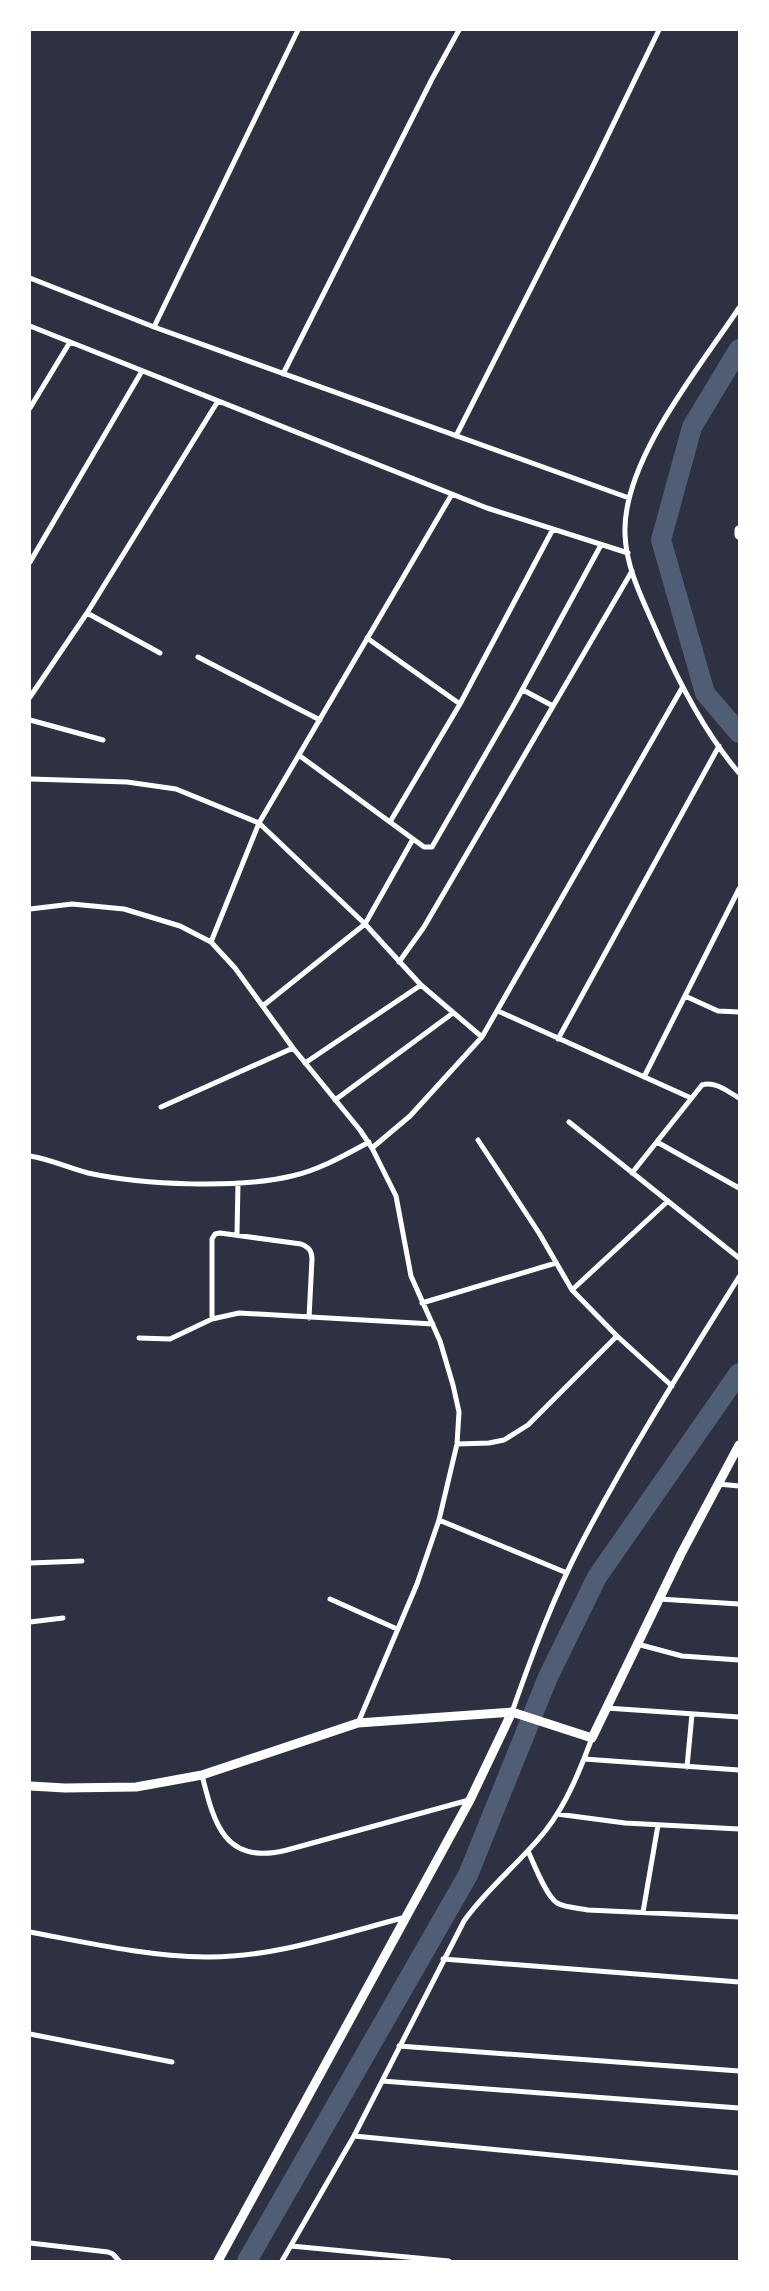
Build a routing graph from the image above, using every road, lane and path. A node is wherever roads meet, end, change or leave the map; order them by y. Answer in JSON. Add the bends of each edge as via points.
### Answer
{"nodes":[{"id":1,"x":298,"y":30,"type":"edge"},
{"id":2,"x":459,"y":30,"type":"edge"},
{"id":3,"x":659,"y":30,"type":"edge"},
{"id":4,"x":30,"y":278,"type":"edge"},
{"id":5,"x":739,"y":308,"type":"edge"},
{"id":6,"x":30,"y":326,"type":"edge"},
{"id":7,"x":154,"y":327,"type":"junction"},
{"id":8,"x":70,"y":342,"type":"junction"},
{"id":9,"x":142,"y":371,"type":"junction"},
{"id":10,"x":283,"y":374,"type":"junction"},
{"id":11,"x":218,"y":401,"type":"junction"},
{"id":12,"x":30,"y":408,"type":"edge"},
{"id":13,"x":456,"y":436,"type":"junction"},
{"id":14,"x":452,"y":494,"type":"junction"},
{"id":15,"x":629,"y":498,"type":"junction"},
{"id":16,"x":553,"y":529,"type":"junction"},
{"id":17,"x":739,"y":530,"type":"edge"},
{"id":18,"x":739,"y":535,"type":"edge"},
{"id":19,"x":601,"y":545,"type":"junction"},
{"id":20,"x":628,"y":554,"type":"junction"},
{"id":21,"x":30,"y":562,"type":"edge"},
{"id":22,"x":632,"y":571,"type":"junction"},
{"id":23,"x":86,"y":613,"type":"junction"},
{"id":24,"x":366,"y":638,"type":"junction"},
{"id":25,"x":160,"y":652,"type":"dead end"},
{"id":26,"x":198,"y":657,"type":"dead end"},
{"id":27,"x":682,"y":688,"type":"junction"},
{"id":28,"x":523,"y":690,"type":"junction"},
{"id":29,"x":30,"y":698,"type":"edge"},
{"id":30,"x":460,"y":704,"type":"junction"},
{"id":31,"x":553,"y":706,"type":"junction"},
{"id":32,"x":30,"y":720,"type":"edge"},
{"id":33,"x":320,"y":720,"type":"junction"},
{"id":34,"x":103,"y":740,"type":"dead end"},
{"id":35,"x":719,"y":746,"type":"junction"},
{"id":36,"x":300,"y":756,"type":"junction"},
{"id":37,"x":739,"y":773,"type":"edge"},
{"id":38,"x":30,"y":779,"type":"edge"},
{"id":39,"x":390,"y":822,"type":"junction"},
{"id":40,"x":259,"y":823,"type":"junction"},
{"id":41,"x":414,"y":839,"type":"junction"},
{"id":42,"x":739,"y":889,"type":"edge"},
{"id":43,"x":30,"y":909,"type":"edge"},
{"id":44,"x":365,"y":924,"type":"junction"},
{"id":45,"x":211,"y":942,"type":"junction"},
{"id":46,"x":399,"y":962,"type":"junction"},
{"id":47,"x":421,"y":985,"type":"junction"},
{"id":48,"x":685,"y":996,"type":"junction"},
{"id":49,"x":264,"y":1006,"type":"junction"},
{"id":50,"x":498,"y":1011,"type":"junction"},
{"id":51,"x":739,"y":1012,"type":"edge"},
{"id":52,"x":453,"y":1013,"type":"junction"},
{"id":53,"x":482,"y":1036,"type":"junction"},
{"id":54,"x":558,"y":1039,"type":"junction"},
{"id":55,"x":293,"y":1048,"type":"junction"},
{"id":56,"x":305,"y":1062,"type":"junction"},
{"id":57,"x":644,"y":1077,"type":"junction"},
{"id":58,"x":691,"y":1098,"type":"junction"},
{"id":59,"x":739,"y":1098,"type":"edge"},
{"id":60,"x":335,"y":1100,"type":"junction"},
{"id":61,"x":161,"y":1107,"type":"dead end"},
{"id":62,"x":569,"y":1122,"type":"dead end"},
{"id":63,"x":478,"y":1140,"type":"dead end"},
{"id":64,"x":657,"y":1142,"type":"junction"},
{"id":65,"x":370,"y":1145,"type":"junction"},
{"id":66,"x":30,"y":1156,"type":"edge"},
{"id":67,"x":632,"y":1173,"type":"junction"},
{"id":68,"x":238,"y":1183,"type":"junction"},
{"id":69,"x":739,"y":1188,"type":"edge"},
{"id":70,"x":668,"y":1201,"type":"junction"},
{"id":71,"x":237,"y":1234,"type":"junction"},
{"id":72,"x":739,"y":1258,"type":"edge"},
{"id":73,"x":556,"y":1263,"type":"junction"},
{"id":74,"x":739,"y":1278,"type":"edge"},
{"id":75,"x":572,"y":1290,"type":"junction"},
{"id":76,"x":422,"y":1303,"type":"junction"},
{"id":77,"x":309,"y":1318,"type":"junction"},
{"id":78,"x":212,"y":1319,"type":"junction"},
{"id":79,"x":433,"y":1324,"type":"junction"},
{"id":80,"x":617,"y":1336,"type":"junction"},
{"id":81,"x":139,"y":1338,"type":"dead end"},
{"id":82,"x":672,"y":1386,"type":"junction"},
{"id":83,"x":457,"y":1444,"type":"junction"},
{"id":84,"x":739,"y":1445,"type":"edge"},
{"id":85,"x":718,"y":1484,"type":"junction"},
{"id":86,"x":739,"y":1486,"type":"edge"},
{"id":87,"x":440,"y":1520,"type":"junction"},
{"id":88,"x":82,"y":1561,"type":"dead end"},
{"id":89,"x":30,"y":1563,"type":"edge"},
{"id":90,"x":567,"y":1573,"type":"junction"},
{"id":91,"x":330,"y":1599,"type":"dead end"},
{"id":92,"x":660,"y":1599,"type":"junction"},
{"id":93,"x":739,"y":1604,"type":"edge"},
{"id":94,"x":63,"y":1618,"type":"dead end"},
{"id":95,"x":30,"y":1622,"type":"edge"},
{"id":96,"x":397,"y":1629,"type":"junction"},
{"id":97,"x":637,"y":1644,"type":"junction"},
{"id":98,"x":739,"y":1660,"type":"edge"},
{"id":99,"x":606,"y":1708,"type":"junction"},
{"id":100,"x":512,"y":1712,"type":"junction"},
{"id":101,"x":692,"y":1714,"type":"junction"},
{"id":102,"x":739,"y":1717,"type":"edge"},
{"id":103,"x":358,"y":1723,"type":"junction"},
{"id":104,"x":592,"y":1738,"type":"junction"},
{"id":105,"x":584,"y":1759,"type":"junction"},
{"id":106,"x":687,"y":1766,"type":"junction"},
{"id":107,"x":739,"y":1770,"type":"edge"},
{"id":108,"x":202,"y":1775,"type":"junction"},
{"id":109,"x":30,"y":1786,"type":"edge"},
{"id":110,"x":470,"y":1800,"type":"junction"},
{"id":111,"x":557,"y":1814,"type":"junction"},
{"id":112,"x":658,"y":1825,"type":"junction"},
{"id":113,"x":739,"y":1829,"type":"edge"},
{"id":114,"x":528,"y":1851,"type":"junction"},
{"id":115,"x":643,"y":1912,"type":"junction"},
{"id":116,"x":406,"y":1917,"type":"junction"},
{"id":117,"x":739,"y":1917,"type":"edge"},
{"id":118,"x":30,"y":1932,"type":"edge"},
{"id":119,"x":444,"y":1959,"type":"junction"},
{"id":120,"x":739,"y":1982,"type":"edge"},
{"id":121,"x":30,"y":2034,"type":"edge"},
{"id":122,"x":399,"y":2046,"type":"junction"},
{"id":123,"x":172,"y":2062,"type":"dead end"},
{"id":124,"x":739,"y":2071,"type":"edge"},
{"id":125,"x":382,"y":2081,"type":"junction"},
{"id":126,"x":739,"y":2108,"type":"edge"},
{"id":127,"x":354,"y":2136,"type":"junction"},
{"id":128,"x":739,"y":2173,"type":"edge"},
{"id":129,"x":30,"y":2243,"type":"edge"},
{"id":130,"x":291,"y":2246,"type":"junction"},
{"id":131,"x":119,"y":2261,"type":"edge"},
{"id":132,"x":218,"y":2261,"type":"edge"},
{"id":133,"x":282,"y":2261,"type":"edge"},
{"id":134,"x":449,"y":2261,"type":"edge"}],
"edges":[{"from":1,"to":7,"type":"street"},
{"from":2,"to":10,"type":"street"},
{"from":3,"to":13,"type":"street"},
{"from":4,"to":7,"type":"street"},
{"from":5,"to":15,"type":"street","via":[[659,427],[638,469]]},
{"from":6,"to":8,"type":"street"},
{"from":7,"to":10,"type":"street"},
{"from":8,"to":9,"type":"street"},
{"from":8,"to":12,"type":"street"},
{"from":9,"to":11,"type":"street"},
{"from":9,"to":21,"type":"street"},
{"from":10,"to":13,"type":"street"},
{"from":11,"to":14,"type":"street"},
{"from":11,"to":23,"type":"street"},
{"from":13,"to":15,"type":"street"},
{"from":14,"to":16,"type":"street"},
{"from":14,"to":24,"type":"street"},
{"from":15,"to":20,"type":"street","via":[[625,516]]},
{"from":16,"to":19,"type":"street"},
{"from":16,"to":30,"type":"street"},
{"from":17,"to":18,"type":"street"},
{"from":19,"to":20,"type":"street"},
{"from":19,"to":28,"type":"street"},
{"from":20,"to":22,"type":"street"},
{"from":22,"to":27,"type":"street"},
{"from":22,"to":31,"type":"street"},
{"from":23,"to":25,"type":"street"},
{"from":23,"to":29,"type":"street"},
{"from":24,"to":30,"type":"street"},
{"from":24,"to":33,"type":"street"},
{"from":26,"to":33,"type":"street"},
{"from":27,"to":35,"type":"street"},
{"from":27,"to":50,"type":"street"},
{"from":28,"to":31,"type":"street"},
{"from":28,"to":41,"type":"street","via":[[437,842],[428,848]]},
{"from":30,"to":39,"type":"street"},
{"from":31,"to":46,"type":"street","via":[[424,927]]},
{"from":32,"to":34,"type":"street"},
{"from":33,"to":36,"type":"street"},
{"from":35,"to":37,"type":"street"},
{"from":35,"to":54,"type":"street"},
{"from":36,"to":39,"type":"street"},
{"from":36,"to":40,"type":"street"},
{"from":38,"to":40,"type":"street","via":[[127,782],[176,789]]},
{"from":39,"to":41,"type":"street"},
{"from":40,"to":44,"type":"street"},
{"from":40,"to":45,"type":"street"},
{"from":41,"to":44,"type":"street"},
{"from":42,"to":48,"type":"street"},
{"from":43,"to":45,"type":"street","via":[[72,904],[124,909],[180,926]]},
{"from":44,"to":46,"type":"street"},
{"from":44,"to":49,"type":"street"},
{"from":45,"to":49,"type":"street"},
{"from":46,"to":47,"type":"street"},
{"from":47,"to":52,"type":"street"},
{"from":47,"to":56,"type":"street"},
{"from":48,"to":51,"type":"street","via":[[718,1011]]},
{"from":48,"to":57,"type":"street"},
{"from":49,"to":55,"type":"street"},
{"from":50,"to":53,"type":"street"},
{"from":50,"to":54,"type":"street"},
{"from":52,"to":53,"type":"street"},
{"from":52,"to":60,"type":"street"},
{"from":53,"to":65,"type":"street","via":[[410,1116]]},
{"from":54,"to":57,"type":"street"},
{"from":55,"to":56,"type":"street"},
{"from":55,"to":61,"type":"street"},
{"from":56,"to":60,"type":"street"},
{"from":57,"to":58,"type":"street"},
{"from":58,"to":59,"type":"street","via":[[702,1085],[709,1083]]},
{"from":58,"to":64,"type":"street"},
{"from":60,"to":65,"type":"street"},
{"from":62,"to":67,"type":"street"},
{"from":63,"to":73,"type":"street"},
{"from":64,"to":67,"type":"street"},
{"from":64,"to":69,"type":"street"},
{"from":65,"to":68,"type":"street","via":[[294,1176]]},
{"from":65,"to":76,"type":"street","via":[[396,1196],[411,1276]]},
{"from":66,"to":68,"type":"street","via":[[88,1173],[132,1180]]},
{"from":67,"to":70,"type":"street"},
{"from":68,"to":71,"type":"street"},
{"from":70,"to":72,"type":"street"},
{"from":70,"to":75,"type":"street"},
{"from":71,"to":77,"type":"street","via":[[308,1247],[312,1252]]},
{"from":71,"to":78,"type":"street","via":[[220,1233],[212,1239]]},
{"from":73,"to":75,"type":"street"},
{"from":73,"to":76,"type":"street"},
{"from":74,"to":82,"type":"street"},
{"from":75,"to":80,"type":"street"},
{"from":76,"to":79,"type":"street"},
{"from":77,"to":78,"type":"street","via":[[239,1313]]},
{"from":77,"to":79,"type":"street"},
{"from":78,"to":81,"type":"street","via":[[170,1339]]},
{"from":79,"to":83,"type":"street","via":[[459,1412]]},
{"from":80,"to":82,"type":"street"},
{"from":80,"to":83,"type":"street","via":[[528,1425],[504,1440]]},
{"from":82,"to":90,"type":"street","via":[[641,1434]]},
{"from":83,"to":87,"type":"street"},
{"from":84,"to":85,"type":"street"},
{"from":85,"to":86,"type":"street"},
{"from":85,"to":92,"type":"street"},
{"from":87,"to":90,"type":"street"},
{"from":87,"to":96,"type":"street"},
{"from":88,"to":89,"type":"street"},
{"from":90,"to":100,"type":"street"},
{"from":91,"to":96,"type":"street"},
{"from":92,"to":93,"type":"street"},
{"from":92,"to":97,"type":"street"},
{"from":94,"to":95,"type":"street"},
{"from":96,"to":103,"type":"street"},
{"from":97,"to":98,"type":"street","via":[[682,1656]]},
{"from":97,"to":99,"type":"street"},
{"from":99,"to":101,"type":"street"},
{"from":99,"to":104,"type":"street"},
{"from":100,"to":103,"type":"street"},
{"from":100,"to":104,"type":"street"},
{"from":100,"to":110,"type":"street"},
{"from":101,"to":102,"type":"street"},
{"from":101,"to":106,"type":"street"},
{"from":103,"to":108,"type":"street"},
{"from":104,"to":105,"type":"street"},
{"from":105,"to":106,"type":"street"},
{"from":105,"to":111,"type":"street"},
{"from":106,"to":107,"type":"street"},
{"from":108,"to":109,"type":"street","via":[[136,1787]]},
{"from":108,"to":110,"type":"street","via":[[218,1828],[241,1849],[256,1854],[272,1854]]},
{"from":110,"to":116,"type":"street"},
{"from":111,"to":112,"type":"street"},
{"from":111,"to":114,"type":"street"},
{"from":112,"to":113,"type":"street"},
{"from":112,"to":115,"type":"street"},
{"from":114,"to":115,"type":"street","via":[[557,1903],[588,1910]]},
{"from":114,"to":119,"type":"street","via":[[479,1901],[464,1921]]},
{"from":115,"to":117,"type":"street"},
{"from":116,"to":118,"type":"street","via":[[270,1952],[208,1957],[146,1954]]},
{"from":116,"to":132,"type":"street"},
{"from":119,"to":120,"type":"street"},
{"from":119,"to":122,"type":"street"},
{"from":121,"to":123,"type":"street"},
{"from":122,"to":124,"type":"street"},
{"from":122,"to":125,"type":"street"},
{"from":125,"to":126,"type":"street"},
{"from":125,"to":127,"type":"street"},
{"from":127,"to":128,"type":"street"},
{"from":127,"to":130,"type":"street"},
{"from":129,"to":131,"type":"street","via":[[108,2252]]},
{"from":130,"to":133,"type":"street"},
{"from":130,"to":134,"type":"street"}]}
